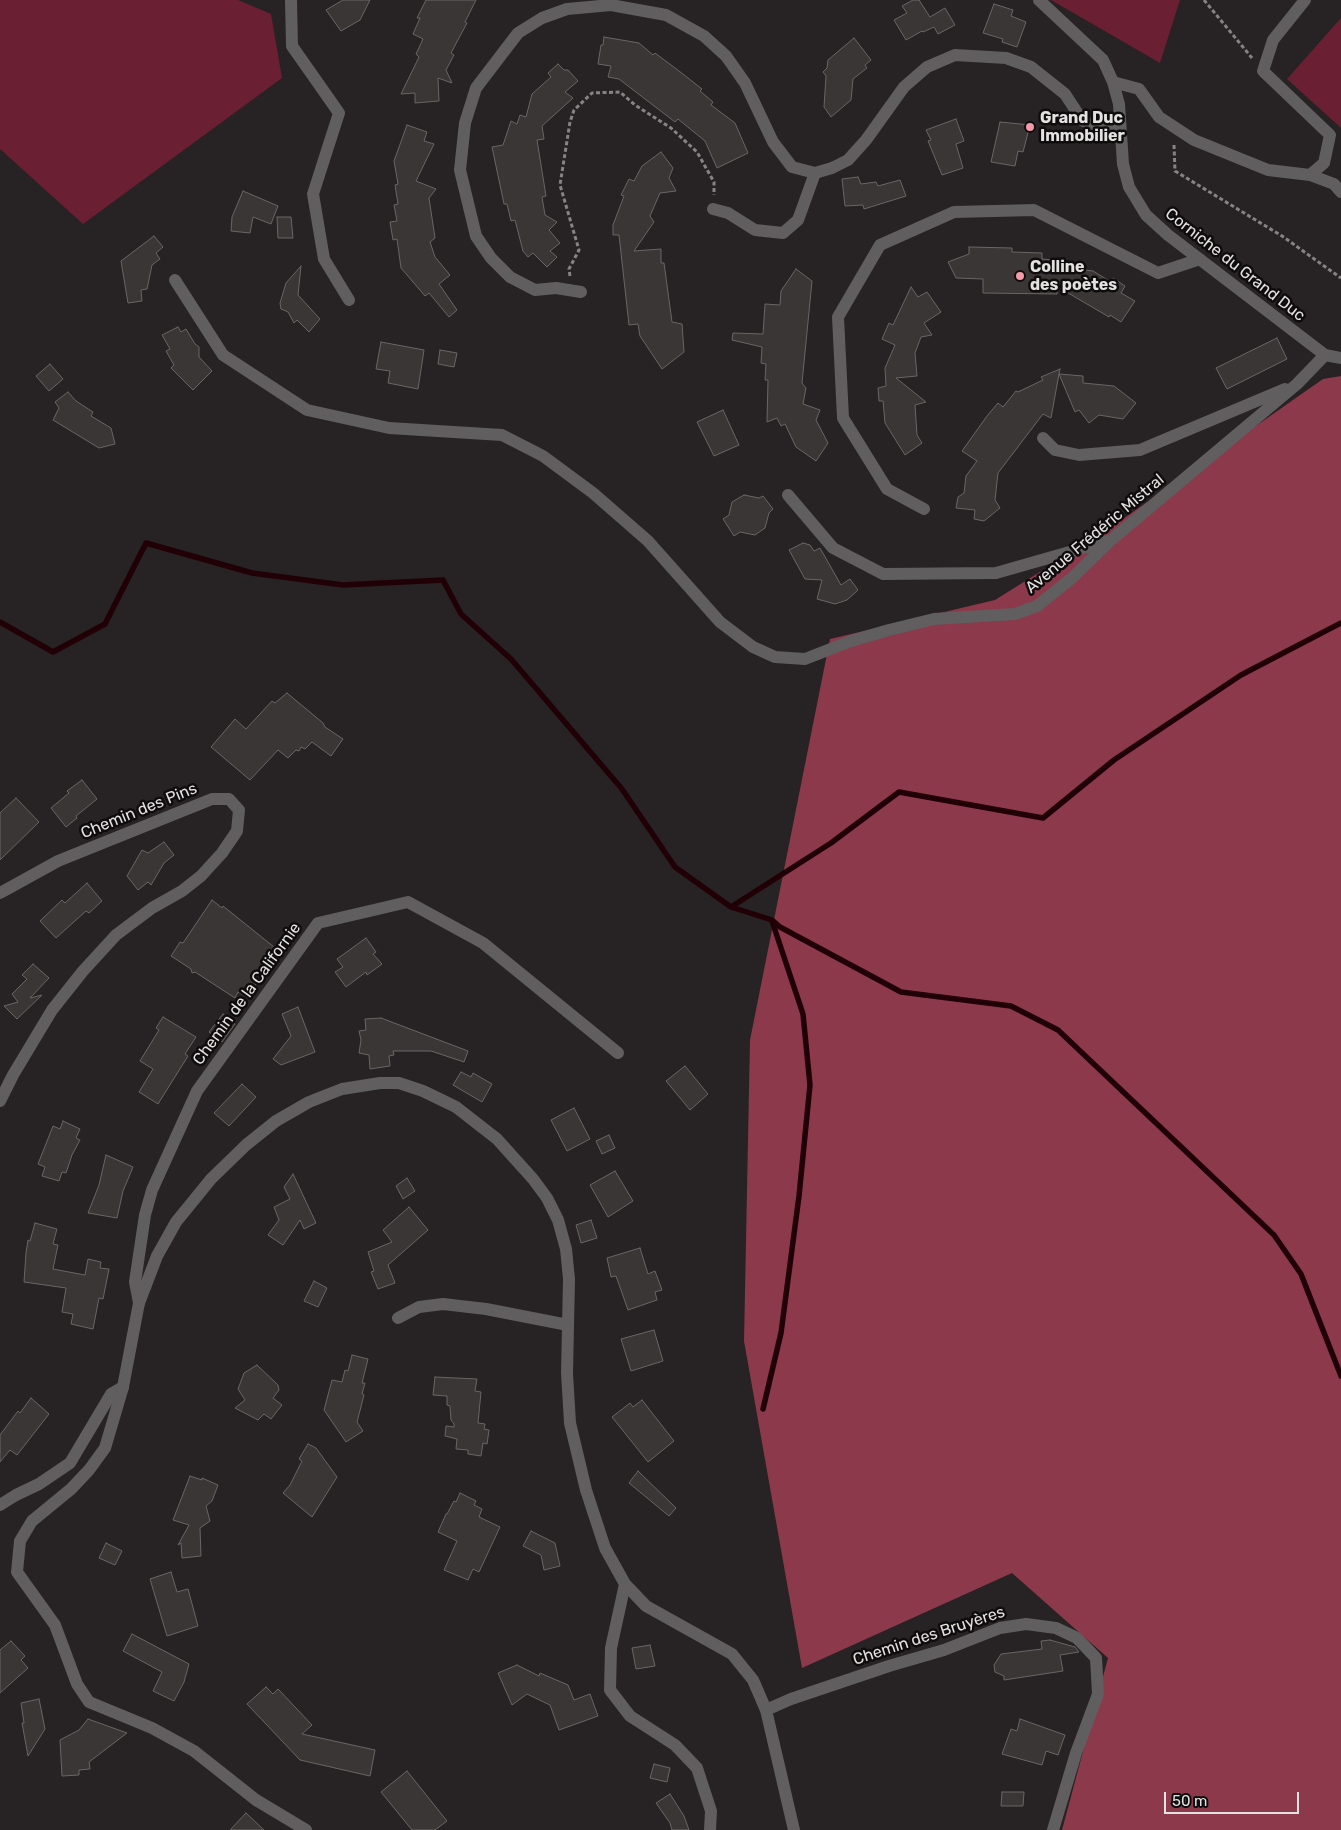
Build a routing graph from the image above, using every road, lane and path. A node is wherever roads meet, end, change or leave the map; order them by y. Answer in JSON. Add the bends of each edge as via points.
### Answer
{"nodes":[{"id":1,"x":291,"y":0,"type":"edge"},
{"id":2,"x":1039,"y":0,"type":"edge"},
{"id":3,"x":1204,"y":0,"type":"edge"},
{"id":4,"x":1305,"y":0,"type":"edge"},
{"id":5,"x":1263,"y":72,"type":"junction"},
{"id":6,"x":1113,"y":82,"type":"junction"},
{"id":7,"x":1172,"y":126,"type":"junction"},
{"id":8,"x":1119,"y":130,"type":"junction"},
{"id":9,"x":815,"y":173,"type":"junction"},
{"id":10,"x":1310,"y":175,"type":"junction"},
{"id":11,"x":1341,"y":192,"type":"edge"},
{"id":12,"x":713,"y":209,"type":"joint"},
{"id":13,"x":1200,"y":259,"type":"junction"},
{"id":14,"x":1341,"y":278,"type":"edge"},
{"id":15,"x":174,"y":280,"type":"dead end"},
{"id":16,"x":576,"y":292,"type":"joint"},
{"id":17,"x":349,"y":300,"type":"dead end"},
{"id":18,"x":1325,"y":355,"type":"junction"},
{"id":19,"x":1341,"y":358,"type":"edge"},
{"id":20,"x":1297,"y":384,"type":"junction"},
{"id":21,"x":1042,"y":438,"type":"dead end"},
{"id":22,"x":788,"y":495,"type":"dead end"},
{"id":23,"x":924,"y":509,"type":"dead end"},
{"id":24,"x":1110,"y":540,"type":"junction"},
{"id":25,"x":0,"y":893,"type":"edge"},
{"id":26,"x":618,"y":1053,"type":"dead end"},
{"id":27,"x":0,"y":1101,"type":"edge"},
{"id":28,"x":138,"y":1303,"type":"junction"},
{"id":29,"x":398,"y":1318,"type":"dead end"},
{"id":30,"x":568,"y":1325,"type":"junction"},
{"id":31,"x":123,"y":1387,"type":"junction"},
{"id":32,"x":0,"y":1505,"type":"edge"},
{"id":33,"x":625,"y":1584,"type":"junction"},
{"id":34,"x":766,"y":1710,"type":"junction"},
{"id":35,"x":306,"y":1830,"type":"edge"},
{"id":36,"x":710,"y":1830,"type":"edge"},
{"id":37,"x":794,"y":1830,"type":"edge"},
{"id":38,"x":1053,"y":1830,"type":"edge"}],
"edges":[{"from":1,"to":17,"type":"street","via":[[292,46],[339,113],[313,194],[324,258]]},
{"from":2,"to":6,"type":"street","name":"Corniche du Grand Duc","via":[[1103,60]]},
{"from":3,"to":5,"type":"path"},
{"from":4,"to":5,"type":"street","via":[[1273,40]]},
{"from":5,"to":10,"type":"street","via":[[1330,136],[1324,163]]},
{"from":6,"to":7,"type":"street","via":[[1139,89],[1159,117]]},
{"from":6,"to":8,"type":"street","name":"Corniche du Grand Duc"},
{"from":7,"to":10,"type":"street","via":[[1194,140],[1268,170]]},
{"from":7,"to":14,"type":"path","via":[[1175,171],[1282,236]]},
{"from":8,"to":9,"type":"street","via":[[1095,127],[1082,120],[1065,94],[1031,67],[1006,58],[955,55],[927,67],[904,87],[848,160]]},
{"from":8,"to":13,"type":"street","name":"Corniche du Grand Duc","via":[[1129,187],[1146,215]]},
{"from":9,"to":12,"type":"street","via":[[798,220],[783,233],[755,230],[728,212]]},
{"from":9,"to":16,"type":"street","via":[[792,166],[773,142],[745,82],[726,56],[704,36],[666,16],[611,5],[567,8],[542,18],[518,33],[476,88],[465,122],[460,170],[476,236],[491,258],[510,277],[535,290],[556,288]]},
{"from":10,"to":11,"type":"street","via":[[1334,184]]},
{"from":12,"to":16,"type":"path","via":[[714,182],[697,152],[620,92],[592,92],[574,110],[560,185],[579,250],[570,269]]},
{"from":13,"to":18,"type":"street","name":"Corniche du Grand Duc"},
{"from":13,"to":23,"type":"street","via":[[1158,273],[1034,210],[954,212],[880,245],[838,317],[843,418],[887,489]]},
{"from":15,"to":24,"type":"street","name":"Avenue Frédéric Mistral","via":[[224,355],[307,410],[389,428],[502,435],[543,456],[593,493],[648,541],[720,622],[753,647],[776,657],[805,659],[870,636],[934,619],[1015,614],[1037,606],[1072,578]]},
{"from":18,"to":19,"type":"street","name":"Corniche du Grand Duc"},
{"from":18,"to":20,"type":"street","name":"Avenue Frédéric Mistral"},
{"from":20,"to":21,"type":"street","via":[[1140,450],[1079,455],[1055,450]]},
{"from":20,"to":24,"type":"street","name":"Avenue Frédéric Mistral"},
{"from":22,"to":24,"type":"street","via":[[833,548],[883,574],[996,573]]},
{"from":25,"to":27,"type":"street","name":"Chemin des Pins","via":[[58,861],[212,799],[228,799],[240,810],[237,831],[201,876],[116,935],[83,971],[52,1010]]},
{"from":26,"to":28,"type":"street","name":"Chemin de la Californie","via":[[482,942],[408,902],[318,923],[197,1091],[152,1190],[145,1215],[135,1282]]},
{"from":28,"to":30,"type":"street","via":[[157,1256],[176,1222],[211,1179],[246,1146],[309,1102],[342,1089],[380,1082],[423,1090],[456,1107],[497,1139],[533,1179],[558,1220],[566,1249]]},
{"from":28,"to":31,"type":"street"},
{"from":29,"to":30,"type":"street","via":[[419,1307],[443,1304]]},
{"from":30,"to":33,"type":"street","via":[[570,1422],[586,1490],[605,1548]]},
{"from":31,"to":32,"type":"street","via":[[111,1394],[70,1463]]},
{"from":31,"to":35,"type":"street","via":[[105,1448],[71,1489],[32,1521],[20,1541],[17,1572],[55,1625],[77,1684],[89,1702],[152,1728],[194,1751],[256,1800]]},
{"from":33,"to":34,"type":"street","via":[[646,1606],[732,1654],[753,1680]]},
{"from":33,"to":36,"type":"street","via":[[610,1648],[610,1690],[630,1716],[675,1745],[697,1768],[711,1811]]},
{"from":34,"to":37,"type":"street"},
{"from":34,"to":38,"type":"street","name":"Chemin des Bruyères","via":[[1000,1628],[1026,1624],[1056,1628],[1077,1638],[1096,1658],[1098,1694]]}]}
